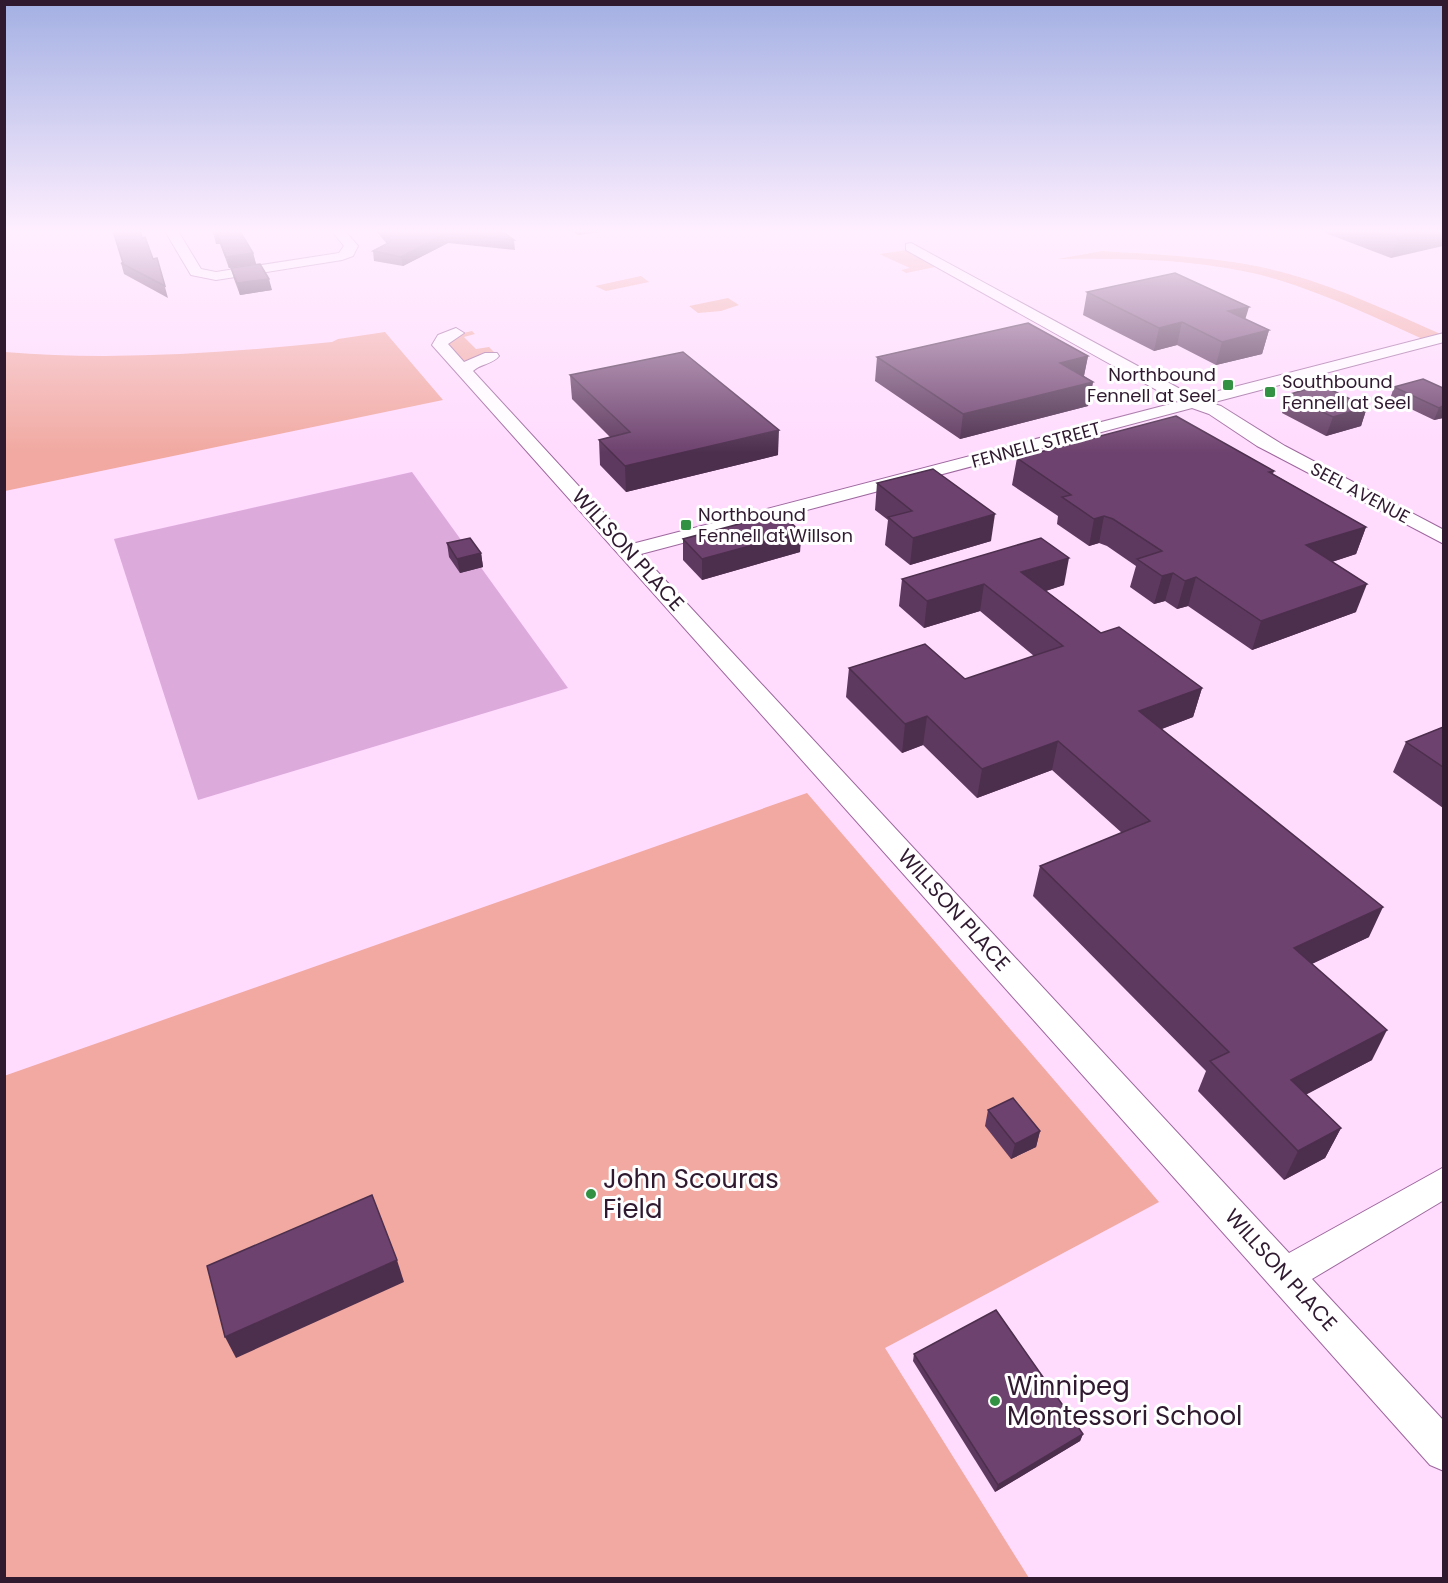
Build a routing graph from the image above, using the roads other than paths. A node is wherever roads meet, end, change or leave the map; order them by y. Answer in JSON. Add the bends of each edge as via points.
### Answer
{"nodes":[{"id":1,"x":1016,"y":305,"type":"edge"},
{"id":2,"x":456,"y":333,"type":"dead end"},
{"id":3,"x":1443,"y":337,"type":"edge"},
{"id":4,"x":490,"y":356,"type":"dead end"},
{"id":5,"x":464,"y":371,"type":"junction"},
{"id":6,"x":1195,"y":404,"type":"junction"},
{"id":7,"x":1443,"y":538,"type":"edge"},
{"id":8,"x":628,"y":551,"type":"junction"},
{"id":9,"x":1443,"y":1182,"type":"edge"},
{"id":10,"x":1285,"y":1275,"type":"junction"},
{"id":11,"x":1443,"y":1451,"type":"edge"}],
"edges":[{"from":1,"to":6,"type":"street","name":"SEEL AVENUE"},
{"from":2,"to":5,"type":"street","name":"WILLSON PLACE","via":[[440,342]]},
{"from":3,"to":6,"type":"street","name":"FENNELL STREET"},
{"from":4,"to":5,"type":"street"},
{"from":5,"to":8,"type":"street","name":"WILLSON PLACE"},
{"from":6,"to":7,"type":"street","name":"SEEL AVENUE"},
{"from":6,"to":8,"type":"street","name":"FENNELL STREET"},
{"from":8,"to":10,"type":"street","name":"WILLSON PLACE"},
{"from":9,"to":10,"type":"street"},
{"from":10,"to":11,"type":"street","name":"WILLSON PLACE"}]}
